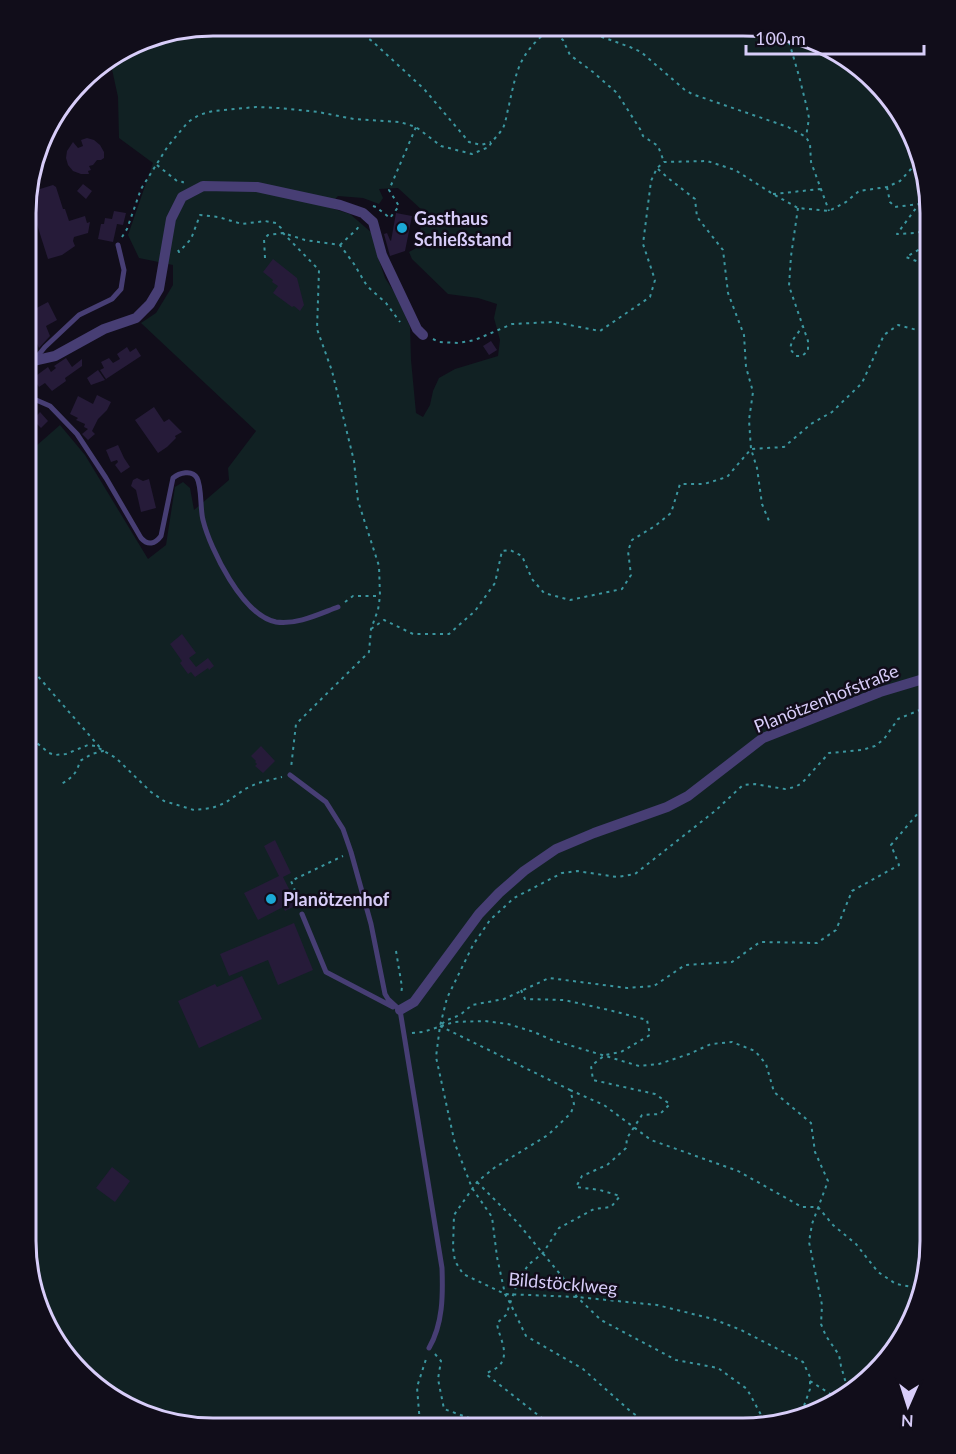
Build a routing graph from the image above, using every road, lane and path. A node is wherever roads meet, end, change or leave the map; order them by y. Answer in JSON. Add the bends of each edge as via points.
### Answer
{"nodes":[{"id":1,"x":365,"y":36,"type":"edge"},
{"id":2,"x":541,"y":36,"type":"edge"},
{"id":3,"x":559,"y":36,"type":"edge"},
{"id":4,"x":599,"y":36,"type":"edge"},
{"id":5,"x":789,"y":42,"type":"edge"},
{"id":6,"x":416,"y":128,"type":"junction"},
{"id":7,"x":806,"y":137,"type":"junction"},
{"id":8,"x":491,"y":142,"type":"junction"},
{"id":9,"x":664,"y":162,"type":"junction"},
{"id":10,"x":157,"y":165,"type":"junction"},
{"id":11,"x":913,"y":165,"type":"edge"},
{"id":12,"x":657,"y":168,"type":"junction"},
{"id":13,"x":887,"y":187,"type":"junction"},
{"id":14,"x":821,"y":189,"type":"junction"},
{"id":15,"x":773,"y":194,"type":"junction"},
{"id":16,"x":368,"y":205,"type":"dead end"},
{"id":17,"x":177,"y":207,"type":"junction"},
{"id":18,"x":798,"y":208,"type":"junction"},
{"id":19,"x":829,"y":211,"type":"junction"},
{"id":20,"x":367,"y":217,"type":"junction"},
{"id":21,"x":920,"y":232,"type":"edge"},
{"id":22,"x":283,"y":233,"type":"junction"},
{"id":23,"x":118,"y":245,"type":"joint"},
{"id":24,"x":340,"y":245,"type":"junction"},
{"id":25,"x":167,"y":247,"type":"junction"},
{"id":26,"x":920,"y":249,"type":"edge"},
{"id":27,"x":265,"y":258,"type":"dead end"},
{"id":28,"x":920,"y":262,"type":"edge"},
{"id":29,"x":401,"y":324,"type":"dead end"},
{"id":30,"x":803,"y":326,"type":"junction"},
{"id":31,"x":920,"y":330,"type":"edge"},
{"id":32,"x":423,"y":335,"type":"joint"},
{"id":33,"x":36,"y":357,"type":"edge"},
{"id":34,"x":36,"y":361,"type":"edge"},
{"id":35,"x":36,"y":400,"type":"edge"},
{"id":36,"x":751,"y":449,"type":"junction"},
{"id":37,"x":770,"y":521,"type":"dead end"},
{"id":38,"x":380,"y":596,"type":"junction"},
{"id":39,"x":338,"y":607,"type":"joint"},
{"id":40,"x":371,"y":629,"type":"junction"},
{"id":41,"x":36,"y":674,"type":"edge"},
{"id":42,"x":920,"y":680,"type":"edge"},
{"id":43,"x":920,"y":709,"type":"edge"},
{"id":44,"x":36,"y":742,"type":"edge"},
{"id":45,"x":103,"y":751,"type":"junction"},
{"id":46,"x":290,"y":775,"type":"junction"},
{"id":47,"x":60,"y":785,"type":"dead end"},
{"id":48,"x":920,"y":811,"type":"edge"},
{"id":49,"x":351,"y":852,"type":"junction"},
{"id":50,"x":302,"y":914,"type":"joint"},
{"id":51,"x":396,"y":951,"type":"dead end"},
{"id":52,"x":522,"y":990,"type":"junction"},
{"id":53,"x":400,"y":1010,"type":"junction"},
{"id":54,"x":440,"y":1026,"type":"junction"},
{"id":55,"x":404,"y":1033,"type":"junction"},
{"id":56,"x":605,"y":1055,"type":"junction"},
{"id":57,"x":570,"y":1090,"type":"junction"},
{"id":58,"x":634,"y":1127,"type":"junction"},
{"id":59,"x":477,"y":1182,"type":"junction"},
{"id":60,"x":472,"y":1188,"type":"junction"},
{"id":61,"x":818,"y":1207,"type":"junction"},
{"id":62,"x":447,"y":1229,"type":"dead end"},
{"id":63,"x":453,"y":1229,"type":"junction"},
{"id":64,"x":543,"y":1253,"type":"junction"},
{"id":65,"x":914,"y":1287,"type":"edge"},
{"id":66,"x":505,"y":1294,"type":"junction"},
{"id":67,"x":513,"y":1295,"type":"junction"},
{"id":68,"x":577,"y":1297,"type":"junction"},
{"id":69,"x":511,"y":1304,"type":"junction"},
{"id":70,"x":429,"y":1348,"type":"junction"},
{"id":71,"x":810,"y":1381,"type":"junction"},
{"id":72,"x":846,"y":1384,"type":"edge"},
{"id":73,"x":831,"y":1394,"type":"edge"},
{"id":74,"x":803,"y":1408,"type":"edge"},
{"id":75,"x":762,"y":1416,"type":"edge"},
{"id":76,"x":420,"y":1418,"type":"edge"},
{"id":77,"x":469,"y":1418,"type":"edge"},
{"id":78,"x":542,"y":1418,"type":"edge"},
{"id":79,"x":640,"y":1418,"type":"edge"}],
"edges":[{"from":1,"to":8,"type":"path","via":[[424,89],[469,142]]},
{"from":2,"to":8,"type":"path","via":[[525,53],[516,73],[503,128]]},
{"from":3,"to":9,"type":"path","via":[[570,56],[617,93],[643,136],[658,146]]},
{"from":4,"to":7,"type":"path","via":[[641,52],[692,94],[788,127]]},
{"from":5,"to":7,"type":"path","via":[[809,118]]},
{"from":6,"to":8,"type":"path","via":[[441,146],[472,154],[489,147]]},
{"from":6,"to":10,"type":"path","via":[[400,122],[279,108],[213,111],[188,122]]},
{"from":6,"to":16,"type":"path","via":[[389,190],[399,206],[390,218]]},
{"from":7,"to":14,"type":"path"},
{"from":9,"to":12,"type":"path"},
{"from":9,"to":15,"type":"path","via":[[706,161],[735,170]]},
{"from":10,"to":17,"type":"path","via":[[183,182]]},
{"from":10,"to":23,"type":"path","via":[[141,189]]},
{"from":11,"to":13,"type":"path","via":[[900,181]]},
{"from":12,"to":32,"type":"path","via":[[651,181],[643,244],[654,280],[650,297],[600,331],[554,322],[512,324],[458,343],[439,342]]},
{"from":12,"to":36,"type":"path","via":[[695,199],[697,217],[723,250],[728,292],[744,335],[746,368],[753,392],[749,420]]},
{"from":13,"to":19,"type":"path","via":[[859,191]]},
{"from":13,"to":21,"type":"path","via":[[890,202],[896,207],[919,204],[897,234]]},
{"from":14,"to":15,"type":"path"},
{"from":14,"to":19,"type":"path"},
{"from":15,"to":18,"type":"path"},
{"from":17,"to":20,"type":"street","via":[[182,196],[203,186],[257,187],[339,205]]},
{"from":17,"to":25,"type":"street"},
{"from":18,"to":19,"type":"path"},
{"from":18,"to":30,"type":"path","via":[[789,286]]},
{"from":20,"to":24,"type":"path"},
{"from":20,"to":32,"type":"street","via":[[373,222],[382,255]]},
{"from":22,"to":24,"type":"path"},
{"from":22,"to":25,"type":"path","via":[[276,223],[242,224],[200,215],[191,238],[179,252],[175,246]]},
{"from":22,"to":27,"type":"path","via":[[264,239]]},
{"from":22,"to":38,"type":"path","via":[[319,270],[317,329],[332,371],[354,461],[358,501],[380,566]]},
{"from":23,"to":33,"type":"lane","via":[[124,270],[121,289],[112,299],[79,315]]},
{"from":24,"to":29,"type":"path","via":[[367,286]]},
{"from":25,"to":34,"type":"street","via":[[159,289],[136,318]]},
{"from":26,"to":28,"type":"path","via":[[906,257]]},
{"from":30,"to":30,"type":"path","via":[[808,351],[796,356],[790,349]]},
{"from":31,"to":36,"type":"path","via":[[898,325],[884,335],[862,383],[832,412],[784,447]]},
{"from":35,"to":39,"type":"lane","via":[[50,405],[77,434],[146,543],[155,543],[161,536],[173,478],[182,473],[194,474],[211,546],[227,576],[255,610],[267,620],[283,623]]},
{"from":36,"to":37,"type":"path","via":[[762,504]]},
{"from":36,"to":40,"type":"path","via":[[727,477],[704,484],[680,484],[670,513],[632,540],[628,551],[631,575],[622,589],[570,600],[544,593],[531,579],[522,556],[510,549],[502,551],[495,583],[475,611],[449,634],[413,634],[384,620]]},
{"from":38,"to":39,"type":"path","via":[[353,596]]},
{"from":38,"to":40,"type":"path"},
{"from":40,"to":46,"type":"path","via":[[369,652],[296,724]]},
{"from":41,"to":45,"type":"path"},
{"from":42,"to":53,"type":"street","name":"Planötzenhofstraße","via":[[763,738],[668,807],[556,849],[524,871],[478,914],[414,1002]]},
{"from":43,"to":54,"type":"path","via":[[898,719],[874,746],[829,753],[795,787],[743,785],[635,874],[617,877],[562,873],[514,898],[490,920],[472,945],[447,998]]},
{"from":44,"to":45,"type":"path","via":[[55,755],[88,746]]},
{"from":45,"to":46,"type":"path","via":[[123,763],[164,801],[194,810],[212,808],[258,783]]},
{"from":45,"to":47,"type":"path","via":[[80,761],[73,777]]},
{"from":46,"to":49,"type":"lane","via":[[326,802],[343,829]]},
{"from":48,"to":52,"type":"path","via":[[891,845],[899,865],[852,891],[836,930],[817,944],[760,942],[732,962],[685,965],[654,986],[627,988],[549,978]]},
{"from":49,"to":50,"type":"path","via":[[291,880]]},
{"from":49,"to":53,"type":"lane","via":[[385,994]]},
{"from":50,"to":53,"type":"lane","via":[[326,972]]},
{"from":51,"to":53,"type":"path","via":[[402,987]]},
{"from":52,"to":54,"type":"path","via":[[504,999],[472,1005]]},
{"from":52,"to":56,"type":"path","via":[[525,999],[564,1000],[647,1020],[650,1035],[621,1052]]},
{"from":53,"to":55,"type":"lane"},
{"from":54,"to":55,"type":"path"},
{"from":54,"to":56,"type":"path","via":[[485,1021],[508,1024]]},
{"from":54,"to":57,"type":"path"},
{"from":54,"to":60,"type":"path","via":[[436,1057],[455,1144]]},
{"from":55,"to":70,"type":"lane","via":[[442,1268],[440,1321]]},
{"from":56,"to":58,"type":"path","via":[[591,1066],[593,1080],[656,1094],[670,1104],[660,1114],[642,1115]]},
{"from":56,"to":61,"type":"path","via":[[639,1066],[659,1064],[711,1044],[732,1042],[755,1051],[766,1064],[774,1092],[811,1124],[815,1152],[828,1181]]},
{"from":57,"to":58,"type":"path","via":[[604,1105]]},
{"from":57,"to":59,"type":"path","name":"Bildstöcklweg","via":[[572,1113],[548,1135]]},
{"from":58,"to":61,"type":"path","via":[[651,1140],[738,1171],[802,1207]]},
{"from":58,"to":64,"type":"path","via":[[626,1148],[607,1166],[582,1176],[576,1187],[620,1196],[611,1207],[594,1209],[559,1228]]},
{"from":59,"to":60,"type":"path","name":"Bildstöcklweg"},
{"from":59,"to":64,"type":"path"},
{"from":60,"to":63,"type":"path","name":"Bildstöcklweg","via":[[454,1215]]},
{"from":60,"to":66,"type":"path","via":[[492,1217]]},
{"from":61,"to":65,"type":"path","via":[[878,1272],[896,1284]]},
{"from":61,"to":72,"type":"path","via":[[809,1242],[822,1305],[821,1324],[839,1355]]},
{"from":62,"to":63,"type":"path"},
{"from":63,"to":66,"type":"path","name":"Bildstöcklweg","via":[[455,1261],[463,1274]]},
{"from":64,"to":67,"type":"path","via":[[528,1264]]},
{"from":64,"to":68,"type":"path"},
{"from":66,"to":67,"type":"path","name":"Bildstöcklweg"},
{"from":66,"to":69,"type":"path"},
{"from":67,"to":68,"type":"path","name":"Bildstöcklweg"},
{"from":67,"to":69,"type":"path"},
{"from":68,"to":71,"type":"path","name":"Bildstöcklweg","via":[[657,1305],[741,1329],[803,1362]]},
{"from":68,"to":75,"type":"path","via":[[601,1320],[676,1360],[718,1368],[747,1389]]},
{"from":69,"to":78,"type":"path","via":[[497,1323],[504,1357],[486,1374]]},
{"from":69,"to":79,"type":"path","via":[[526,1336],[583,1369]]},
{"from":70,"to":76,"type":"path","via":[[417,1387]]},
{"from":70,"to":77,"type":"path","via":[[441,1361],[438,1379],[444,1409]]},
{"from":71,"to":73,"type":"path"},
{"from":71,"to":74,"type":"path"}]}
